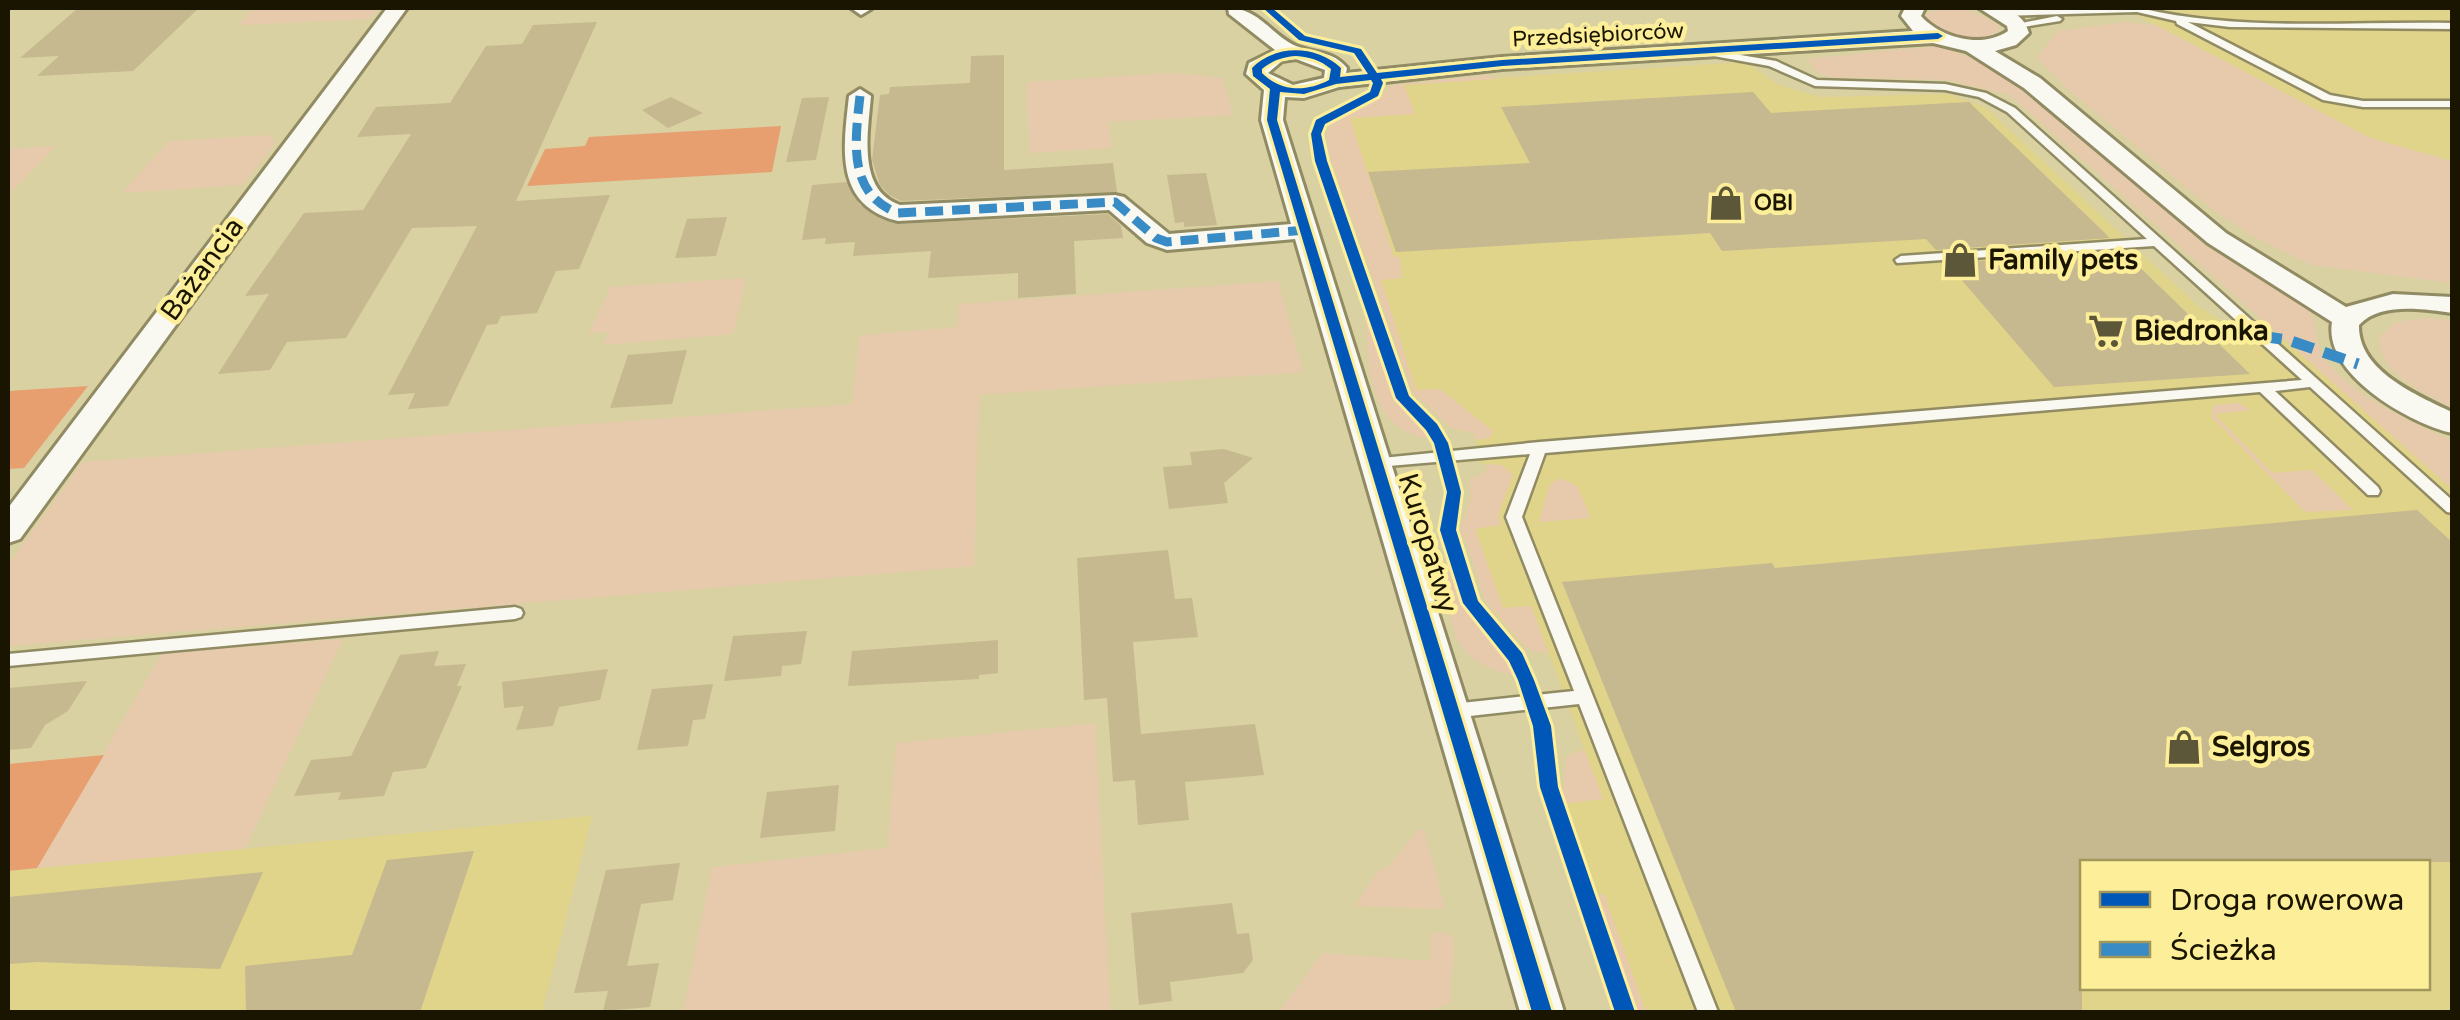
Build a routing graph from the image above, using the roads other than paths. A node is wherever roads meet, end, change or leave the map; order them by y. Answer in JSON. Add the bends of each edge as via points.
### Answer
{"nodes":[{"id":1,"x":397,"y":8,"type":"edge"},
{"id":2,"x":1236,"y":9,"type":"edge"},
{"id":3,"x":2132,"y":9,"type":"edge"},
{"id":4,"x":2073,"y":13,"type":"junction"},
{"id":5,"x":1914,"y":14,"type":"edge"},
{"id":6,"x":2002,"y":15,"type":"edge"},
{"id":7,"x":2172,"y":18,"type":"junction"},
{"id":8,"x":2452,"y":26,"type":"edge"},
{"id":9,"x":1938,"y":36,"type":"junction"},
{"id":10,"x":1864,"y":40,"type":"junction"},
{"id":11,"x":1969,"y":44,"type":"junction"},
{"id":12,"x":2000,"y":44,"type":"junction"},
{"id":13,"x":1292,"y":54,"type":"junction"},
{"id":14,"x":1790,"y":57,"type":"junction"},
{"id":15,"x":1268,"y":58,"type":"junction"},
{"id":16,"x":1327,"y":78,"type":"junction"},
{"id":17,"x":2032,"y":82,"type":"junction"},
{"id":18,"x":1274,"y":88,"type":"junction"},
{"id":19,"x":860,"y":96,"type":"dead end"},
{"id":20,"x":2452,"y":104,"type":"edge"},
{"id":21,"x":1282,"y":144,"type":"junction"},
{"id":22,"x":1306,"y":230,"type":"junction"},
{"id":23,"x":2157,"y":242,"type":"junction"},
{"id":24,"x":1901,"y":260,"type":"dead end"},
{"id":25,"x":2452,"y":305,"type":"edge"},
{"id":26,"x":2358,"y":313,"type":"junction"},
{"id":27,"x":2313,"y":383,"type":"junction"},
{"id":28,"x":2264,"y":388,"type":"junction"},
{"id":29,"x":2452,"y":423,"type":"edge"},
{"id":30,"x":1540,"y":447,"type":"junction"},
{"id":31,"x":1377,"y":462,"type":"junction"},
{"id":32,"x":2373,"y":491,"type":"dead end"},
{"id":33,"x":2452,"y":508,"type":"edge"},
{"id":34,"x":8,"y":531,"type":"edge"},
{"id":35,"x":515,"y":613,"type":"dead end"},
{"id":36,"x":8,"y":660,"type":"edge"},
{"id":37,"x":1584,"y":698,"type":"junction"},
{"id":38,"x":1452,"y":711,"type":"junction"},
{"id":39,"x":1542,"y":1012,"type":"edge"},
{"id":40,"x":1708,"y":1012,"type":"edge"}],
"edges":[{"from":1,"to":34,"type":"street","name":"Bażancia"},
{"from":2,"to":13,"type":"street"},
{"from":2,"to":15,"type":"street"},
{"from":3,"to":4,"type":"lane"},
{"from":3,"to":7,"type":"lane"},
{"from":4,"to":6,"type":"lane"},
{"from":4,"to":6,"type":"lane"},
{"from":5,"to":9,"type":"street"},
{"from":5,"to":10,"type":"street"},
{"from":6,"to":12,"type":"street","via":[[2016,38]]},
{"from":7,"to":8,"type":"lane"},
{"from":7,"to":20,"type":"lane","via":[[2327,98]]},
{"from":9,"to":10,"type":"street"},
{"from":9,"to":11,"type":"street"},
{"from":10,"to":14,"type":"street","name":"Przedsiębiorców"},
{"from":11,"to":12,"type":"street"},
{"from":11,"to":17,"type":"street"},
{"from":12,"to":17,"type":"street"},
{"from":13,"to":15,"type":"street"},
{"from":13,"to":16,"type":"street","via":[[1314,56]]},
{"from":14,"to":16,"type":"street","name":"Przedsiębiorców","via":[[1704,52]]},
{"from":14,"to":23,"type":"lane","via":[[1815,84],[1945,87],[2000,103]]},
{"from":15,"to":18,"type":"street","name":"Kuropatwy","via":[[1257,74]]},
{"from":16,"to":18,"type":"street"},
{"from":16,"to":21,"type":"street"},
{"from":17,"to":26,"type":"street","via":[[2190,218],[2261,265]]},
{"from":18,"to":21,"type":"street","name":"Kuropatwy","via":[[1272,120]]},
{"from":19,"to":22,"type":"street","via":[[854,153],[869,201],[881,210],[1102,201],[1127,209],[1167,242]]},
{"from":21,"to":22,"type":"street","name":"Kuropatwy"},
{"from":22,"to":31,"type":"street","name":"Kuropatwy"},
{"from":23,"to":24,"type":"lane"},
{"from":23,"to":27,"type":"lane"},
{"from":25,"to":26,"type":"street","via":[[2411,300]]},
{"from":26,"to":29,"type":"street","via":[[2344,334],[2358,364],[2396,395]]},
{"from":27,"to":28,"type":"lane"},
{"from":27,"to":33,"type":"lane"},
{"from":28,"to":30,"type":"lane"},
{"from":28,"to":32,"type":"lane"},
{"from":30,"to":31,"type":"lane"},
{"from":30,"to":37,"type":"lane","via":[[1514,518]]},
{"from":31,"to":38,"type":"street","name":"Kuropatwy"},
{"from":35,"to":36,"type":"lane"},
{"from":37,"to":38,"type":"lane"},
{"from":37,"to":40,"type":"lane"},
{"from":38,"to":39,"type":"street","name":"Kuropatwy"}]}
